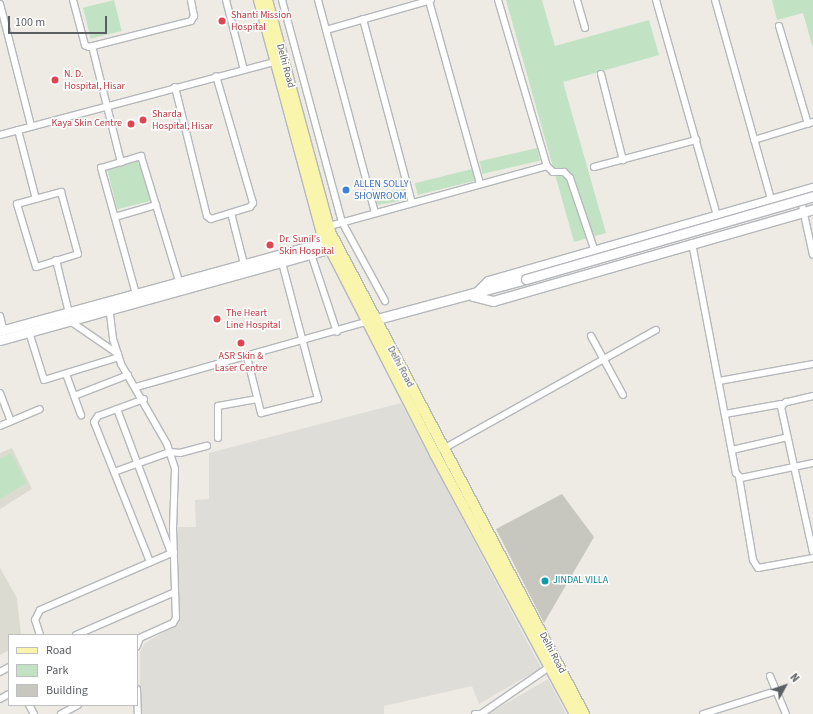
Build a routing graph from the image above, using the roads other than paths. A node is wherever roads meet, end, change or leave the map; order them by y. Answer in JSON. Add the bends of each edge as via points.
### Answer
{"nodes":[{"id":1,"x":80,"y":0,"type":"edge"},
{"id":2,"x":190,"y":0,"type":"edge"},
{"id":3,"x":226,"y":0,"type":"edge"},
{"id":4,"x":259,"y":0,"type":"edge"},
{"id":5,"x":267,"y":0,"type":"edge"},
{"id":6,"x":282,"y":0,"type":"edge"},
{"id":7,"x":318,"y":0,"type":"edge"},
{"id":8,"x":430,"y":0,"type":"edge"},
{"id":9,"x":498,"y":0,"type":"edge"},
{"id":10,"x":577,"y":0,"type":"edge"},
{"id":11,"x":656,"y":0,"type":"edge"},
{"id":12,"x":715,"y":0,"type":"edge"},
{"id":13,"x":73,"y":1,"type":"edge"},
{"id":14,"x":0,"y":4,"type":"edge"},
{"id":15,"x":363,"y":19,"type":"junction"},
{"id":16,"x":779,"y":26,"type":"dead end"},
{"id":17,"x":585,"y":28,"type":"dead end"},
{"id":18,"x":326,"y":30,"type":"junction"},
{"id":19,"x":92,"y":46,"type":"junction"},
{"id":20,"x":279,"y":61,"type":"junction"},
{"id":21,"x":244,"y":70,"type":"junction"},
{"id":22,"x":601,"y":74,"type":"dead end"},
{"id":23,"x":216,"y":76,"type":"junction"},
{"id":24,"x":175,"y":87,"type":"junction"},
{"id":25,"x":105,"y":106,"type":"junction"},
{"id":26,"x":810,"y":123,"type":"edge"},
{"id":27,"x":31,"y":126,"type":"junction"},
{"id":28,"x":18,"y":130,"type":"junction"},
{"id":29,"x":0,"y":135,"type":"edge"},
{"id":30,"x":696,"y":140,"type":"junction"},
{"id":31,"x":754,"y":140,"type":"junction"},
{"id":32,"x":623,"y":160,"type":"junction"},
{"id":33,"x":121,"y":162,"type":"junction"},
{"id":34,"x":547,"y":166,"type":"junction"},
{"id":35,"x":594,"y":167,"type":"dead end"},
{"id":36,"x":480,"y":184,"type":"junction"},
{"id":37,"x":813,"y":188,"type":"edge"},
{"id":38,"x":813,"y":196,"type":"edge"},
{"id":39,"x":36,"y":199,"type":"junction"},
{"id":40,"x":771,"y":199,"type":"junction"},
{"id":41,"x":786,"y":199,"type":"junction"},
{"id":42,"x":412,"y":203,"type":"junction"},
{"id":43,"x":156,"y":205,"type":"junction"},
{"id":44,"x":802,"y":208,"type":"junction"},
{"id":45,"x":813,"y":209,"type":"edge"},
{"id":46,"x":231,"y":213,"type":"junction"},
{"id":47,"x":375,"y":213,"type":"junction"},
{"id":48,"x":717,"y":215,"type":"junction"},
{"id":49,"x":115,"y":217,"type":"junction"},
{"id":50,"x":342,"y":222,"type":"junction"},
{"id":51,"x":324,"y":227,"type":"junction"},
{"id":52,"x":692,"y":243,"type":"junction"},
{"id":53,"x":331,"y":244,"type":"junction"},
{"id":54,"x":594,"y":249,"type":"junction"},
{"id":55,"x":311,"y":254,"type":"junction"},
{"id":56,"x":813,"y":255,"type":"edge"},
{"id":57,"x":281,"y":258,"type":"junction"},
{"id":58,"x":56,"y":260,"type":"junction"},
{"id":59,"x":245,"y":268,"type":"junction"},
{"id":60,"x":181,"y":286,"type":"junction"},
{"id":61,"x":136,"y":294,"type":"junction"},
{"id":62,"x":473,"y":296,"type":"junction"},
{"id":63,"x":385,"y":301,"type":"dead end"},
{"id":64,"x":109,"y":306,"type":"junction"},
{"id":65,"x":0,"y":316,"type":"edge"},
{"id":66,"x":70,"y":317,"type":"junction"},
{"id":67,"x":371,"y":320,"type":"junction"},
{"id":68,"x":656,"y":330,"type":"dead end"},
{"id":69,"x":29,"y":332,"type":"junction"},
{"id":70,"x":337,"y":332,"type":"junction"},
{"id":71,"x":2,"y":335,"type":"edge"},
{"id":72,"x":591,"y":336,"type":"dead end"},
{"id":73,"x":303,"y":341,"type":"junction"},
{"id":74,"x":118,"y":355,"type":"junction"},
{"id":75,"x":247,"y":357,"type":"junction"},
{"id":76,"x":604,"y":360,"type":"junction"},
{"id":77,"x":813,"y":364,"type":"edge"},
{"id":78,"x":66,"y":374,"type":"junction"},
{"id":79,"x":128,"y":375,"type":"junction"},
{"id":80,"x":719,"y":381,"type":"junction"},
{"id":81,"x":136,"y":387,"type":"junction"},
{"id":82,"x":0,"y":393,"type":"edge"},
{"id":83,"x":623,"y":395,"type":"dead end"},
{"id":84,"x":74,"y":396,"type":"junction"},
{"id":85,"x":813,"y":396,"type":"edge"},
{"id":86,"x":144,"y":399,"type":"junction"},
{"id":87,"x":257,"y":399,"type":"junction"},
{"id":88,"x":782,"y":404,"type":"junction"},
{"id":89,"x":40,"y":409,"type":"dead end"},
{"id":90,"x":118,"y":409,"type":"junction"},
{"id":91,"x":725,"y":414,"type":"junction"},
{"id":92,"x":81,"y":415,"type":"dead end"},
{"id":93,"x":11,"y":421,"type":"junction"},
{"id":94,"x":0,"y":426,"type":"edge"},
{"id":95,"x":788,"y":437,"type":"junction"},
{"id":96,"x":218,"y":438,"type":"dead end"},
{"id":97,"x":208,"y":446,"type":"dead end"},
{"id":98,"x":443,"y":449,"type":"junction"},
{"id":99,"x":732,"y":450,"type":"junction"},
{"id":100,"x":170,"y":452,"type":"junction"},
{"id":101,"x":813,"y":463,"type":"edge"},
{"id":102,"x":138,"y":464,"type":"junction"},
{"id":103,"x":795,"y":467,"type":"junction"},
{"id":104,"x":114,"y":472,"type":"junction"},
{"id":105,"x":739,"y":477,"type":"junction"},
{"id":106,"x":172,"y":552,"type":"junction"},
{"id":107,"x":813,"y":552,"type":"edge"},
{"id":108,"x":813,"y":558,"type":"edge"},
{"id":109,"x":150,"y":562,"type":"junction"},
{"id":110,"x":175,"y":592,"type":"junction"},
{"id":111,"x":40,"y":634,"type":"edge"},
{"id":112,"x":78,"y":634,"type":"edge"},
{"id":113,"x":138,"y":640,"type":"edge"},
{"id":114,"x":553,"y":664,"type":"junction"},
{"id":115,"x":770,"y":676,"type":"dead end"},
{"id":116,"x":776,"y":691,"type":"junction"},
{"id":117,"x":76,"y":706,"type":"edge"},
{"id":118,"x":61,"y":714,"type":"edge"},
{"id":119,"x":475,"y":714,"type":"edge"},
{"id":120,"x":481,"y":714,"type":"edge"},
{"id":121,"x":574,"y":714,"type":"edge"},
{"id":122,"x":584,"y":714,"type":"edge"},
{"id":123,"x":703,"y":714,"type":"edge"},
{"id":124,"x":786,"y":714,"type":"edge"}],
"edges":[{"from":1,"to":13,"type":"street"},
{"from":2,"to":19,"type":"street","via":[[194,16],[191,21]]},
{"from":3,"to":21,"type":"street"},
{"from":4,"to":20,"type":"main road","name":"Delhi Road"},
{"from":5,"to":20,"type":"main road","name":"Delhi Road"},
{"from":6,"to":50,"type":"street"},
{"from":7,"to":18,"type":"street"},
{"from":8,"to":15,"type":"street"},
{"from":8,"to":36,"type":"street"},
{"from":9,"to":34,"type":"street"},
{"from":10,"to":17,"type":"street"},
{"from":11,"to":30,"type":"street"},
{"from":12,"to":31,"type":"street"},
{"from":13,"to":19,"type":"street","via":[[85,45]]},
{"from":14,"to":27,"type":"street"},
{"from":15,"to":18,"type":"street"},
{"from":15,"to":42,"type":"street"},
{"from":16,"to":26,"type":"street"},
{"from":18,"to":47,"type":"street"},
{"from":19,"to":25,"type":"street"},
{"from":20,"to":21,"type":"street"},
{"from":20,"to":51,"type":"main road","name":"Delhi Road"},
{"from":21,"to":23,"type":"street"},
{"from":22,"to":32,"type":"street"},
{"from":23,"to":24,"type":"street"},
{"from":23,"to":46,"type":"street","via":[[253,203],[250,207]]},
{"from":24,"to":25,"type":"street"},
{"from":24,"to":46,"type":"street","via":[[207,216],[211,219]]},
{"from":25,"to":27,"type":"street"},
{"from":25,"to":33,"type":"street"},
{"from":26,"to":31,"type":"street"},
{"from":27,"to":28,"type":"street"},
{"from":28,"to":29,"type":"street"},
{"from":28,"to":39,"type":"street"},
{"from":30,"to":32,"type":"street"},
{"from":30,"to":48,"type":"street"},
{"from":31,"to":40,"type":"street"},
{"from":32,"to":35,"type":"street"},
{"from":33,"to":43,"type":"street","via":[[144,157]]},
{"from":33,"to":49,"type":"street","via":[[101,168]]},
{"from":34,"to":36,"type":"street"},
{"from":34,"to":54,"type":"street","via":[[553,172],[564,172],[570,178]]},
{"from":36,"to":42,"type":"street"},
{"from":37,"to":41,"type":"main road"},
{"from":38,"to":62,"type":"main road","bridge":true},
{"from":39,"to":58,"type":"street","via":[[17,205],[33,265],[36,267]]},
{"from":39,"to":58,"type":"street","via":[[59,192],[62,194],[78,251],[76,255]]},
{"from":40,"to":41,"type":"main road"},
{"from":40,"to":48,"type":"main road"},
{"from":41,"to":44,"type":"street","via":[[794,197]]},
{"from":41,"to":44,"type":"street","via":[[787,208],[794,212]]},
{"from":42,"to":47,"type":"street"},
{"from":43,"to":49,"type":"street"},
{"from":43,"to":60,"type":"street"},
{"from":44,"to":45,"type":"main road"},
{"from":44,"to":52,"type":"main road"},
{"from":44,"to":56,"type":"street"},
{"from":46,"to":59,"type":"street"},
{"from":47,"to":50,"type":"street"},
{"from":48,"to":54,"type":"main road"},
{"from":49,"to":61,"type":"street"},
{"from":50,"to":51,"type":"street"},
{"from":50,"to":63,"type":"street"},
{"from":51,"to":53,"type":"main road","name":"Delhi Road"},
{"from":52,"to":62,"type":"main road","via":[[493,301]]},
{"from":52,"to":80,"type":"street"},
{"from":53,"to":55,"type":"main road"},
{"from":53,"to":57,"type":"main road"},
{"from":53,"to":67,"type":"main road","name":"Delhi Road"},
{"from":54,"to":62,"type":"main road","via":[[488,281]]},
{"from":55,"to":57,"type":"main road"},
{"from":55,"to":70,"type":"street"},
{"from":57,"to":59,"type":"main road"},
{"from":57,"to":73,"type":"street"},
{"from":58,"to":66,"type":"street"},
{"from":59,"to":60,"type":"main road"},
{"from":60,"to":61,"type":"main road"},
{"from":60,"to":64,"type":"main road"},
{"from":61,"to":64,"type":"main road"},
{"from":62,"to":67,"type":"main road"},
{"from":64,"to":66,"type":"main road"},
{"from":64,"to":74,"type":"street"},
{"from":65,"to":71,"type":"street"},
{"from":66,"to":69,"type":"main road"},
{"from":66,"to":71,"type":"main road"},
{"from":66,"to":74,"type":"street"},
{"from":67,"to":70,"type":"street"},
{"from":67,"to":98,"type":"main road","name":"Delhi Road"},
{"from":67,"to":114,"type":"main road","name":"Delhi Road"},
{"from":68,"to":76,"type":"street"},
{"from":69,"to":71,"type":"main road"},
{"from":69,"to":78,"type":"street","via":[[44,380]]},
{"from":70,"to":73,"type":"street"},
{"from":72,"to":76,"type":"street"},
{"from":73,"to":75,"type":"street"},
{"from":73,"to":87,"type":"street","via":[[318,398],[263,414]]},
{"from":74,"to":78,"type":"street"},
{"from":74,"to":79,"type":"street"},
{"from":75,"to":81,"type":"street"},
{"from":75,"to":87,"type":"street"},
{"from":76,"to":83,"type":"street"},
{"from":76,"to":98,"type":"street"},
{"from":77,"to":80,"type":"street"},
{"from":78,"to":84,"type":"street"},
{"from":79,"to":81,"type":"street"},
{"from":79,"to":84,"type":"street"},
{"from":80,"to":91,"type":"street"},
{"from":81,"to":86,"type":"street"},
{"from":82,"to":93,"type":"street"},
{"from":84,"to":92,"type":"street"},
{"from":85,"to":88,"type":"street"},
{"from":86,"to":90,"type":"street"},
{"from":86,"to":100,"type":"street"},
{"from":87,"to":96,"type":"street","via":[[218,406]]},
{"from":88,"to":91,"type":"street"},
{"from":88,"to":95,"type":"street"},
{"from":89,"to":93,"type":"street"},
{"from":90,"to":102,"type":"street"},
{"from":90,"to":104,"type":"street","via":[[94,418]]},
{"from":91,"to":99,"type":"street"},
{"from":93,"to":94,"type":"street"},
{"from":95,"to":99,"type":"street"},
{"from":95,"to":103,"type":"street"},
{"from":97,"to":100,"type":"street","via":[[180,453]]},
{"from":98,"to":114,"type":"main road","name":"Delhi Road"},
{"from":99,"to":105,"type":"street"},
{"from":100,"to":102,"type":"street"},
{"from":100,"to":106,"type":"street","via":[[175,469]]},
{"from":101,"to":103,"type":"street"},
{"from":102,"to":104,"type":"street"},
{"from":102,"to":106,"type":"street"},
{"from":103,"to":105,"type":"street"},
{"from":103,"to":107,"type":"street"},
{"from":104,"to":109,"type":"street"},
{"from":105,"to":108,"type":"street","via":[[753,560],[758,568]]},
{"from":106,"to":109,"type":"street"},
{"from":106,"to":110,"type":"street"},
{"from":109,"to":111,"type":"street","via":[[40,610],[35,620]]},
{"from":110,"to":112,"type":"street"},
{"from":110,"to":113,"type":"street","via":[[175,621]]},
{"from":114,"to":120,"type":"street"},
{"from":114,"to":121,"type":"main road","name":"Delhi Road"},
{"from":114,"to":122,"type":"main road","name":"Delhi Road"},
{"from":115,"to":116,"type":"street"},
{"from":116,"to":123,"type":"street"},
{"from":116,"to":124,"type":"street"},
{"from":117,"to":118,"type":"street"},
{"from":119,"to":120,"type":"street"}]}
